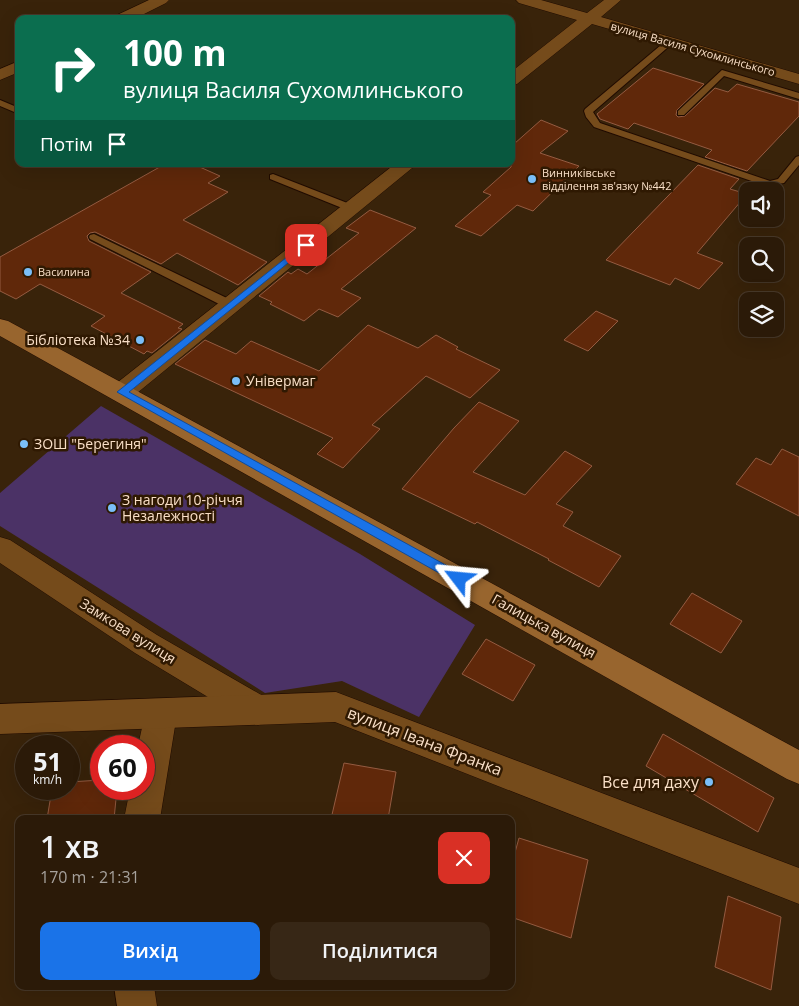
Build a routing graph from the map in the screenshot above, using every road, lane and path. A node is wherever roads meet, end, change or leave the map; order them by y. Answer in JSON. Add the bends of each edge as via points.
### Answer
{"nodes":[{"id":1,"x":161,"y":0,"type":"edge"},
{"id":2,"x":524,"y":0,"type":"edge"},
{"id":3,"x":613,"y":0,"type":"edge"},
{"id":4,"x":129,"y":15,"type":"edge"},
{"id":5,"x":587,"y":19,"type":"junction"},
{"id":6,"x":670,"y":42,"type":"junction"},
{"id":7,"x":15,"y":68,"type":"edge"},
{"id":8,"x":0,"y":74,"type":"edge"},
{"id":9,"x":515,"y":77,"type":"edge"},
{"id":10,"x":799,"y":79,"type":"edge"},
{"id":11,"x":799,"y":96,"type":"edge"},
{"id":12,"x":0,"y":103,"type":"edge"},
{"id":13,"x":15,"y":109,"type":"edge"},
{"id":14,"x":681,"y":112,"type":"dead end"},
{"id":15,"x":799,"y":159,"type":"edge"},
{"id":16,"x":403,"y":167,"type":"edge"},
{"id":17,"x":273,"y":177,"type":"dead end"},
{"id":18,"x":351,"y":208,"type":"junction"},
{"id":19,"x":94,"y":237,"type":"dead end"},
{"id":20,"x":231,"y":305,"type":"junction"},
{"id":21,"x":0,"y":326,"type":"edge"},
{"id":22,"x":122,"y":392,"type":"junction"},
{"id":23,"x":0,"y":548,"type":"edge"},
{"id":24,"x":258,"y":710,"type":"junction"},
{"id":25,"x":161,"y":714,"type":"junction"},
{"id":26,"x":0,"y":719,"type":"edge"},
{"id":27,"x":799,"y":768,"type":"edge"},
{"id":28,"x":143,"y":815,"type":"edge"},
{"id":29,"x":799,"y":886,"type":"edge"},
{"id":30,"x":135,"y":990,"type":"edge"},
{"id":31,"x":137,"y":1006,"type":"edge"}],
"edges":[{"from":1,"to":4,"type":"street"},
{"from":2,"to":5,"type":"street"},
{"from":3,"to":5,"type":"street","name":"вулиця Василя Сухомлинського"},
{"from":5,"to":6,"type":"street","name":"вулиця Василя Сухомлинського"},
{"from":5,"to":9,"type":"street","name":"вулиця Василя Сухомлинського"},
{"from":6,"to":10,"type":"street","name":"вулиця Василя Сухомлинського"},
{"from":6,"to":15,"type":"lane","via":[[588,111],[597,125],[769,184],[781,181]]},
{"from":7,"to":8,"type":"street"},
{"from":11,"to":14,"type":"lane","via":[[722,73]]},
{"from":12,"to":13,"type":"lane"},
{"from":16,"to":18,"type":"street"},
{"from":17,"to":18,"type":"lane"},
{"from":18,"to":20,"type":"street"},
{"from":19,"to":20,"type":"lane"},
{"from":20,"to":22,"type":"street"},
{"from":21,"to":22,"type":"main road","name":"Галицька вулиця"},
{"from":22,"to":27,"type":"main road","name":"Галицька вулиця"},
{"from":23,"to":24,"type":"street","name":"Замкова вулиця","via":[[146,644]]},
{"from":24,"to":25,"type":"street","name":"вулиця Івана Франка"},
{"from":24,"to":29,"type":"street","name":"вулиця Івана Франка","via":[[336,707]]},
{"from":25,"to":26,"type":"street","name":"вулиця Івана Франка"},
{"from":25,"to":28,"type":"street"},
{"from":30,"to":31,"type":"street"}]}
